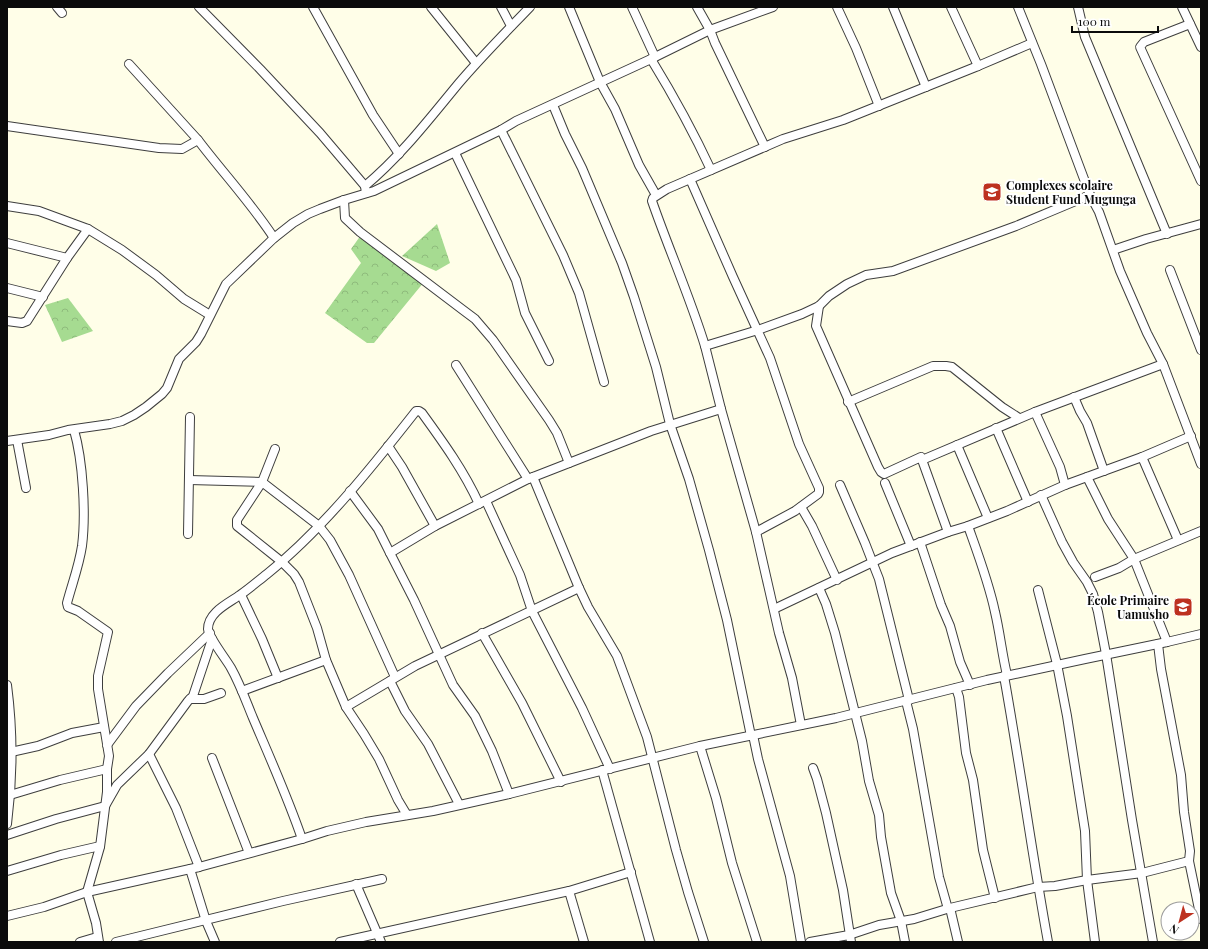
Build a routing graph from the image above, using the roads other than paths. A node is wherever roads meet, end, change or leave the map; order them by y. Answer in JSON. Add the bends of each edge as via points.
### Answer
{"nodes":[{"id":1,"x":198,"y":7,"type":"edge"},
{"id":2,"x":313,"y":7,"type":"edge"},
{"id":3,"x":431,"y":7,"type":"edge"},
{"id":4,"x":501,"y":7,"type":"edge"},
{"id":5,"x":530,"y":7,"type":"edge"},
{"id":6,"x":569,"y":7,"type":"edge"},
{"id":7,"x":632,"y":7,"type":"edge"},
{"id":8,"x":697,"y":7,"type":"edge"},
{"id":9,"x":773,"y":7,"type":"edge"},
{"id":10,"x":837,"y":7,"type":"edge"},
{"id":11,"x":893,"y":7,"type":"edge"},
{"id":12,"x":951,"y":7,"type":"edge"},
{"id":13,"x":1018,"y":7,"type":"edge"},
{"id":14,"x":1182,"y":7,"type":"edge"},
{"id":15,"x":1079,"y":8,"type":"edge"},
{"id":16,"x":1190,"y":24,"type":"junction"},
{"id":17,"x":511,"y":26,"type":"junction"},
{"id":18,"x":710,"y":30,"type":"junction"},
{"id":19,"x":1200,"y":42,"type":"edge"},
{"id":20,"x":1032,"y":43,"type":"junction"},
{"id":21,"x":653,"y":58,"type":"junction"},
{"id":22,"x":476,"y":63,"type":"junction"},
{"id":23,"x":129,"y":64,"type":"dead end"},
{"id":24,"x":978,"y":66,"type":"junction"},
{"id":25,"x":600,"y":82,"type":"junction"},
{"id":26,"x":926,"y":87,"type":"junction"},
{"id":27,"x":552,"y":105,"type":"junction"},
{"id":28,"x":879,"y":106,"type":"junction"},
{"id":29,"x":7,"y":126,"type":"edge"},
{"id":30,"x":501,"y":130,"type":"junction"},
{"id":31,"x":198,"y":140,"type":"junction"},
{"id":32,"x":765,"y":147,"type":"junction"},
{"id":33,"x":454,"y":153,"type":"junction"},
{"id":34,"x":399,"y":154,"type":"junction"},
{"id":35,"x":711,"y":170,"type":"junction"},
{"id":36,"x":690,"y":179,"type":"junction"},
{"id":37,"x":1201,"y":181,"type":"edge"},
{"id":38,"x":366,"y":189,"type":"junction"},
{"id":39,"x":656,"y":195,"type":"junction"},
{"id":40,"x":1090,"y":195,"type":"junction"},
{"id":41,"x":344,"y":200,"type":"junction"},
{"id":42,"x":7,"y":206,"type":"edge"},
{"id":43,"x":1201,"y":224,"type":"edge"},
{"id":44,"x":88,"y":229,"type":"junction"},
{"id":45,"x":1167,"y":234,"type":"junction"},
{"id":46,"x":274,"y":238,"type":"junction"},
{"id":47,"x":7,"y":243,"type":"edge"},
{"id":48,"x":1113,"y":250,"type":"junction"},
{"id":49,"x":67,"y":258,"type":"junction"},
{"id":50,"x":1170,"y":270,"type":"dead end"},
{"id":51,"x":7,"y":288,"type":"edge"},
{"id":52,"x":43,"y":297,"type":"junction"},
{"id":53,"x":820,"y":306,"type":"junction"},
{"id":54,"x":210,"y":315,"type":"junction"},
{"id":55,"x":7,"y":321,"type":"edge"},
{"id":56,"x":758,"y":330,"type":"junction"},
{"id":57,"x":705,"y":346,"type":"junction"},
{"id":58,"x":1201,"y":350,"type":"edge"},
{"id":59,"x":549,"y":361,"type":"dead end"},
{"id":60,"x":1163,"y":364,"type":"junction"},
{"id":61,"x":456,"y":365,"type":"dead end"},
{"id":62,"x":604,"y":382,"type":"dead end"},
{"id":63,"x":1074,"y":397,"type":"junction"},
{"id":64,"x":848,"y":402,"type":"junction"},
{"id":65,"x":721,"y":409,"type":"junction"},
{"id":66,"x":1035,"y":412,"type":"junction"},
{"id":67,"x":190,"y":417,"type":"dead end"},
{"id":68,"x":1019,"y":418,"type":"junction"},
{"id":69,"x":670,"y":424,"type":"junction"},
{"id":70,"x":996,"y":428,"type":"junction"},
{"id":71,"x":74,"y":430,"type":"junction"},
{"id":72,"x":1191,"y":436,"type":"junction"},
{"id":73,"x":17,"y":440,"type":"junction"},
{"id":74,"x":7,"y":441,"type":"edge"},
{"id":75,"x":957,"y":445,"type":"junction"},
{"id":76,"x":388,"y":446,"type":"junction"},
{"id":77,"x":274,"y":449,"type":"dead end"},
{"id":78,"x":1142,"y":457,"type":"junction"},
{"id":79,"x":1200,"y":459,"type":"edge"},
{"id":80,"x":922,"y":460,"type":"junction"},
{"id":81,"x":569,"y":463,"type":"junction"},
{"id":82,"x":1104,"y":471,"type":"junction"},
{"id":83,"x":1087,"y":476,"type":"junction"},
{"id":84,"x":530,"y":478,"type":"junction"},
{"id":85,"x":189,"y":480,"type":"junction"},
{"id":86,"x":262,"y":482,"type":"junction"},
{"id":87,"x":885,"y":483,"type":"dead end"},
{"id":88,"x":840,"y":485,"type":"dead end"},
{"id":89,"x":1065,"y":485,"type":"junction"},
{"id":90,"x":26,"y":488,"type":"dead end"},
{"id":91,"x":350,"y":491,"type":"junction"},
{"id":92,"x":1041,"y":495,"type":"junction"},
{"id":93,"x":483,"y":502,"type":"junction"},
{"id":94,"x":1028,"y":502,"type":"junction"},
{"id":95,"x":801,"y":507,"type":"junction"},
{"id":96,"x":988,"y":518,"type":"junction"},
{"id":97,"x":319,"y":526,"type":"junction"},
{"id":98,"x":435,"y":526,"type":"junction"},
{"id":99,"x":968,"y":526,"type":"junction"},
{"id":100,"x":1201,"y":531,"type":"edge"},
{"id":101,"x":756,"y":532,"type":"junction"},
{"id":102,"x":948,"y":532,"type":"junction"},
{"id":103,"x":188,"y":534,"type":"dead end"},
{"id":104,"x":1178,"y":540,"type":"junction"},
{"id":105,"x":920,"y":542,"type":"junction"},
{"id":106,"x":911,"y":546,"type":"junction"},
{"id":107,"x":390,"y":553,"type":"junction"},
{"id":108,"x":1134,"y":559,"type":"junction"},
{"id":109,"x":282,"y":562,"type":"junction"},
{"id":110,"x":873,"y":562,"type":"junction"},
{"id":111,"x":1095,"y":577,"type":"dead end"},
{"id":112,"x":837,"y":580,"type":"junction"},
{"id":113,"x":579,"y":588,"type":"junction"},
{"id":114,"x":819,"y":588,"type":"junction"},
{"id":115,"x":1038,"y":590,"type":"dead end"},
{"id":116,"x":241,"y":595,"type":"junction"},
{"id":117,"x":774,"y":608,"type":"junction"},
{"id":118,"x":532,"y":611,"type":"junction"},
{"id":119,"x":482,"y":633,"type":"junction"},
{"id":120,"x":1201,"y":634,"type":"edge"},
{"id":121,"x":211,"y":636,"type":"junction"},
{"id":122,"x":1167,"y":642,"type":"junction"},
{"id":123,"x":1158,"y":644,"type":"junction"},
{"id":124,"x":439,"y":654,"type":"junction"},
{"id":125,"x":1106,"y":654,"type":"junction"},
{"id":126,"x":326,"y":660,"type":"junction"},
{"id":127,"x":1057,"y":664,"type":"junction"},
{"id":128,"x":1006,"y":676,"type":"junction"},
{"id":129,"x":278,"y":678,"type":"junction"},
{"id":130,"x":392,"y":679,"type":"junction"},
{"id":131,"x":7,"y":685,"type":"edge"},
{"id":132,"x":970,"y":685,"type":"junction"},
{"id":133,"x":956,"y":688,"type":"junction"},
{"id":134,"x":242,"y":691,"type":"junction"},
{"id":135,"x":221,"y":693,"type":"dead end"},
{"id":136,"x":190,"y":699,"type":"junction"},
{"id":137,"x":908,"y":700,"type":"junction"},
{"id":138,"x":346,"y":707,"type":"junction"},
{"id":139,"x":855,"y":713,"type":"junction"},
{"id":140,"x":9,"y":726,"type":"edge"},
{"id":141,"x":800,"y":726,"type":"junction"},
{"id":142,"x":104,"y":727,"type":"junction"},
{"id":143,"x":752,"y":736,"type":"junction"},
{"id":144,"x":107,"y":745,"type":"junction"},
{"id":145,"x":700,"y":746,"type":"junction"},
{"id":146,"x":12,"y":752,"type":"junction"},
{"id":147,"x":149,"y":754,"type":"junction"},
{"id":148,"x":212,"y":758,"type":"dead end"},
{"id":149,"x":652,"y":759,"type":"junction"},
{"id":150,"x":813,"y":768,"type":"dead end"},
{"id":151,"x":107,"y":769,"type":"junction"},
{"id":152,"x":606,"y":770,"type":"junction"},
{"id":153,"x":9,"y":775,"type":"edge"},
{"id":154,"x":561,"y":782,"type":"junction"},
{"id":155,"x":10,"y":794,"type":"junction"},
{"id":156,"x":509,"y":794,"type":"junction"},
{"id":157,"x":459,"y":804,"type":"junction"},
{"id":158,"x":105,"y":806,"type":"junction"},
{"id":159,"x":407,"y":815,"type":"junction"},
{"id":160,"x":7,"y":821,"type":"edge"},
{"id":161,"x":7,"y":824,"type":"edge"},
{"id":162,"x":7,"y":835,"type":"edge"},
{"id":163,"x":302,"y":839,"type":"junction"},
{"id":164,"x":100,"y":846,"type":"junction"},
{"id":165,"x":249,"y":853,"type":"junction"},
{"id":166,"x":1189,"y":861,"type":"junction"},
{"id":167,"x":198,"y":867,"type":"junction"},
{"id":168,"x":190,"y":869,"type":"junction"},
{"id":169,"x":7,"y":871,"type":"edge"},
{"id":170,"x":631,"y":872,"type":"junction"},
{"id":171,"x":1142,"y":873,"type":"junction"},
{"id":172,"x":382,"y":879,"type":"dead end"},
{"id":173,"x":1087,"y":880,"type":"junction"},
{"id":174,"x":356,"y":884,"type":"junction"},
{"id":175,"x":1038,"y":887,"type":"junction"},
{"id":176,"x":569,"y":891,"type":"junction"},
{"id":177,"x":87,"y":892,"type":"junction"},
{"id":178,"x":1199,"y":896,"type":"edge"},
{"id":179,"x":995,"y":898,"type":"junction"},
{"id":180,"x":949,"y":909,"type":"junction"},
{"id":181,"x":7,"y":916,"type":"edge"},
{"id":182,"x":1201,"y":918,"type":"edge"},
{"id":183,"x":206,"y":920,"type":"junction"},
{"id":184,"x":901,"y":921,"type":"junction"},
{"id":185,"x":377,"y":933,"type":"junction"},
{"id":186,"x":850,"y":938,"type":"edge"},
{"id":187,"x":98,"y":939,"type":"edge"},
{"id":188,"x":80,"y":942,"type":"edge"},
{"id":189,"x":116,"y":942,"type":"edge"},
{"id":190,"x":215,"y":942,"type":"edge"},
{"id":191,"x":340,"y":942,"type":"edge"},
{"id":192,"x":381,"y":942,"type":"edge"},
{"id":193,"x":584,"y":942,"type":"edge"},
{"id":194,"x":650,"y":942,"type":"edge"},
{"id":195,"x":704,"y":942,"type":"edge"},
{"id":196,"x":757,"y":942,"type":"edge"},
{"id":197,"x":801,"y":942,"type":"edge"},
{"id":198,"x":810,"y":942,"type":"edge"},
{"id":199,"x":904,"y":942,"type":"edge"},
{"id":200,"x":958,"y":942,"type":"edge"},
{"id":201,"x":1048,"y":942,"type":"edge"},
{"id":202,"x":1094,"y":942,"type":"edge"},
{"id":203,"x":1153,"y":942,"type":"edge"}],
"edges":[{"from":1,"to":38,"type":"street","via":[[320,133]]},
{"from":2,"to":34,"type":"street","via":[[373,115]]},
{"from":3,"to":22,"type":"street"},
{"from":4,"to":17,"type":"street"},
{"from":5,"to":17,"type":"street"},
{"from":6,"to":25,"type":"street"},
{"from":7,"to":21,"type":"street"},
{"from":8,"to":18,"type":"street"},
{"from":9,"to":18,"type":"street"},
{"from":10,"to":28,"type":"street"},
{"from":11,"to":26,"type":"street"},
{"from":12,"to":24,"type":"street"},
{"from":13,"to":20,"type":"street"},
{"from":14,"to":16,"type":"street"},
{"from":15,"to":45,"type":"street","via":[[1085,37]]},
{"from":16,"to":19,"type":"street"},
{"from":16,"to":37,"type":"street","via":[[1144,42],[1140,47]]},
{"from":17,"to":22,"type":"street"},
{"from":18,"to":21,"type":"street"},
{"from":18,"to":32,"type":"street"},
{"from":20,"to":24,"type":"street"},
{"from":20,"to":40,"type":"street"},
{"from":21,"to":25,"type":"street"},
{"from":21,"to":35,"type":"street","via":[[694,132]]},
{"from":22,"to":34,"type":"street"},
{"from":23,"to":31,"type":"street"},
{"from":24,"to":26,"type":"street"},
{"from":25,"to":27,"type":"street"},
{"from":25,"to":39,"type":"street"},
{"from":26,"to":28,"type":"street"},
{"from":27,"to":30,"type":"street"},
{"from":27,"to":69,"type":"street","via":[[582,168],[634,297],[656,367]]},
{"from":28,"to":32,"type":"street"},
{"from":29,"to":31,"type":"street","via":[[159,148],[182,149]]},
{"from":30,"to":33,"type":"street"},
{"from":30,"to":62,"type":"street","via":[[579,293]]},
{"from":31,"to":46,"type":"street","via":[[260,216]]},
{"from":32,"to":35,"type":"street"},
{"from":33,"to":38,"type":"street","via":[[385,187]]},
{"from":33,"to":59,"type":"street","via":[[516,280],[525,313]]},
{"from":34,"to":38,"type":"street"},
{"from":35,"to":36,"type":"street"},
{"from":36,"to":39,"type":"street"},
{"from":36,"to":56,"type":"street"},
{"from":38,"to":41,"type":"street"},
{"from":39,"to":57,"type":"street","via":[[652,200]]},
{"from":40,"to":48,"type":"street","via":[[1100,212]]},
{"from":40,"to":53,"type":"street","via":[[1016,226],[892,271],[866,275],[829,296]]},
{"from":41,"to":46,"type":"street","via":[[308,214]]},
{"from":41,"to":81,"type":"street","via":[[345,218],[469,315],[493,340],[549,420]]},
{"from":42,"to":44,"type":"street","via":[[39,211]]},
{"from":43,"to":45,"type":"street"},
{"from":44,"to":49,"type":"street"},
{"from":44,"to":54,"type":"street","via":[[122,250],[184,299]]},
{"from":45,"to":48,"type":"street"},
{"from":46,"to":54,"type":"street","via":[[226,284]]},
{"from":47,"to":49,"type":"street"},
{"from":48,"to":60,"type":"street","via":[[1147,333]]},
{"from":49,"to":52,"type":"street"},
{"from":50,"to":58,"type":"street"},
{"from":51,"to":52,"type":"street"},
{"from":52,"to":55,"type":"street","via":[[27,321]]},
{"from":53,"to":56,"type":"street"},
{"from":53,"to":64,"type":"street","via":[[816,326]]},
{"from":54,"to":71,"type":"street","via":[[196,342],[180,358],[166,388],[155,400],[122,421]]},
{"from":56,"to":57,"type":"street"},
{"from":56,"to":95,"type":"street","via":[[799,444],[819,488],[818,494]]},
{"from":57,"to":65,"type":"street"},
{"from":60,"to":63,"type":"street"},
{"from":60,"to":72,"type":"street"},
{"from":61,"to":84,"type":"street"},
{"from":63,"to":66,"type":"street"},
{"from":63,"to":82,"type":"street","via":[[1087,423]]},
{"from":64,"to":68,"type":"street","via":[[933,366],[946,366],[957,371]]},
{"from":64,"to":80,"type":"street","via":[[881,472],[884,474],[920,458]]},
{"from":65,"to":69,"type":"street"},
{"from":65,"to":101,"type":"street"},
{"from":66,"to":68,"type":"street"},
{"from":66,"to":89,"type":"street","via":[[1060,467]]},
{"from":67,"to":85,"type":"street"},
{"from":68,"to":70,"type":"street"},
{"from":69,"to":81,"type":"street"},
{"from":69,"to":143,"type":"street","via":[[689,479],[725,613]]},
{"from":70,"to":75,"type":"street"},
{"from":70,"to":94,"type":"street"},
{"from":71,"to":73,"type":"street"},
{"from":71,"to":142,"type":"street","via":[[79,452],[83,502],[82,546],[68,608],[78,611],[108,632],[98,676]]},
{"from":72,"to":78,"type":"street"},
{"from":72,"to":79,"type":"street"},
{"from":73,"to":74,"type":"street"},
{"from":73,"to":90,"type":"street"},
{"from":75,"to":80,"type":"street"},
{"from":75,"to":96,"type":"street"},
{"from":76,"to":91,"type":"street"},
{"from":76,"to":93,"type":"street","via":[[416,411],[419,411]]},
{"from":76,"to":98,"type":"street"},
{"from":77,"to":86,"type":"street"},
{"from":78,"to":82,"type":"street"},
{"from":78,"to":104,"type":"street"},
{"from":80,"to":102,"type":"street"},
{"from":81,"to":84,"type":"street"},
{"from":82,"to":83,"type":"street"},
{"from":83,"to":89,"type":"street"},
{"from":83,"to":108,"type":"street","via":[[1108,519]]},
{"from":84,"to":93,"type":"street"},
{"from":84,"to":113,"type":"street"},
{"from":85,"to":86,"type":"street"},
{"from":85,"to":103,"type":"street"},
{"from":86,"to":97,"type":"street"},
{"from":86,"to":109,"type":"street","via":[[237,520],[237,526]]},
{"from":87,"to":106,"type":"street"},
{"from":88,"to":110,"type":"street"},
{"from":89,"to":92,"type":"street"},
{"from":91,"to":97,"type":"street"},
{"from":91,"to":107,"type":"street","via":[[378,529]]},
{"from":92,"to":94,"type":"street"},
{"from":92,"to":125,"type":"street","via":[[1062,542],[1093,594]]},
{"from":93,"to":98,"type":"street"},
{"from":93,"to":118,"type":"street","via":[[520,575]]},
{"from":94,"to":96,"type":"street"},
{"from":95,"to":101,"type":"street"},
{"from":95,"to":112,"type":"street"},
{"from":96,"to":99,"type":"street"},
{"from":97,"to":109,"type":"street"},
{"from":97,"to":130,"type":"street","via":[[330,540],[349,575]]},
{"from":98,"to":107,"type":"street"},
{"from":99,"to":102,"type":"street"},
{"from":99,"to":128,"type":"street","via":[[995,611]]},
{"from":100,"to":104,"type":"street"},
{"from":101,"to":117,"type":"street"},
{"from":102,"to":105,"type":"street"},
{"from":104,"to":108,"type":"street"},
{"from":105,"to":106,"type":"street"},
{"from":105,"to":132,"type":"street"},
{"from":106,"to":110,"type":"street"},
{"from":107,"to":124,"type":"street"},
{"from":108,"to":111,"type":"street"},
{"from":108,"to":122,"type":"street"},
{"from":109,"to":116,"type":"street"},
{"from":109,"to":126,"type":"street","via":[[299,582]]},
{"from":110,"to":112,"type":"street"},
{"from":110,"to":137,"type":"street","via":[[891,623]]},
{"from":112,"to":114,"type":"street"},
{"from":113,"to":118,"type":"street"},
{"from":113,"to":149,"type":"street","via":[[618,656],[647,737]]},
{"from":114,"to":117,"type":"street"},
{"from":114,"to":139,"type":"street","via":[[826,604]]},
{"from":115,"to":127,"type":"street"},
{"from":116,"to":121,"type":"street","via":[[219,609],[211,618],[208,629]]},
{"from":116,"to":129,"type":"street"},
{"from":117,"to":141,"type":"street","via":[[792,678]]},
{"from":118,"to":119,"type":"street"},
{"from":118,"to":152,"type":"street","via":[[582,708]]},
{"from":119,"to":124,"type":"street"},
{"from":119,"to":154,"type":"street","via":[[522,703]]},
{"from":120,"to":122,"type":"street"},
{"from":121,"to":134,"type":"street"},
{"from":121,"to":136,"type":"street"},
{"from":121,"to":144,"type":"street","via":[[168,673],[136,706]]},
{"from":122,"to":123,"type":"street"},
{"from":123,"to":125,"type":"street"},
{"from":123,"to":166,"type":"street","via":[[1181,775]]},
{"from":124,"to":130,"type":"street"},
{"from":124,"to":156,"type":"street","via":[[453,685],[475,716]]},
{"from":125,"to":127,"type":"street"},
{"from":125,"to":171,"type":"street"},
{"from":126,"to":129,"type":"street"},
{"from":126,"to":138,"type":"street"},
{"from":127,"to":128,"type":"street"},
{"from":127,"to":173,"type":"street","via":[[1085,831]]},
{"from":128,"to":132,"type":"street"},
{"from":128,"to":175,"type":"street"},
{"from":129,"to":134,"type":"street"},
{"from":130,"to":138,"type":"street"},
{"from":130,"to":157,"type":"street","via":[[405,711],[428,744]]},
{"from":131,"to":140,"type":"street"},
{"from":132,"to":133,"type":"street"},
{"from":133,"to":137,"type":"street"},
{"from":133,"to":179,"type":"street","via":[[983,850]]},
{"from":134,"to":163,"type":"street"},
{"from":135,"to":136,"type":"street","via":[[204,699]]},
{"from":136,"to":147,"type":"street"},
{"from":137,"to":139,"type":"street"},
{"from":137,"to":180,"type":"street","via":[[939,877]]},
{"from":138,"to":159,"type":"street","via":[[379,759]]},
{"from":139,"to":141,"type":"street"},
{"from":139,"to":184,"type":"street","via":[[879,815],[891,892]]},
{"from":140,"to":146,"type":"street"},
{"from":141,"to":143,"type":"street"},
{"from":142,"to":144,"type":"street"},
{"from":142,"to":146,"type":"street","via":[[72,733],[38,746]]},
{"from":143,"to":145,"type":"street"},
{"from":143,"to":197,"type":"street","via":[[790,876]]},
{"from":144,"to":151,"type":"street"},
{"from":145,"to":149,"type":"street"},
{"from":145,"to":196,"type":"street"},
{"from":146,"to":153,"type":"street"},
{"from":147,"to":158,"type":"street","via":[[117,785]]},
{"from":147,"to":167,"type":"street","via":[[176,808]]},
{"from":148,"to":165,"type":"street"},
{"from":149,"to":152,"type":"street"},
{"from":149,"to":195,"type":"street"},
{"from":150,"to":186,"type":"street","via":[[843,890]]},
{"from":151,"to":155,"type":"street"},
{"from":151,"to":158,"type":"street"},
{"from":152,"to":154,"type":"street"},
{"from":152,"to":170,"type":"street"},
{"from":153,"to":155,"type":"street"},
{"from":154,"to":156,"type":"street"},
{"from":155,"to":160,"type":"street"},
{"from":156,"to":157,"type":"street"},
{"from":157,"to":159,"type":"street"},
{"from":158,"to":162,"type":"street"},
{"from":158,"to":164,"type":"street"},
{"from":159,"to":163,"type":"street","via":[[366,822]]},
{"from":160,"to":161,"type":"street"},
{"from":163,"to":165,"type":"street"},
{"from":164,"to":169,"type":"street"},
{"from":164,"to":177,"type":"street"},
{"from":165,"to":167,"type":"street"},
{"from":166,"to":171,"type":"street"},
{"from":166,"to":178,"type":"street"},
{"from":167,"to":168,"type":"street"},
{"from":168,"to":177,"type":"street"},
{"from":168,"to":183,"type":"street"},
{"from":170,"to":176,"type":"street"},
{"from":170,"to":194,"type":"street"},
{"from":171,"to":173,"type":"street"},
{"from":171,"to":203,"type":"street"},
{"from":172,"to":174,"type":"street"},
{"from":173,"to":175,"type":"street"},
{"from":173,"to":202,"type":"street"},
{"from":174,"to":183,"type":"street"},
{"from":174,"to":185,"type":"street"},
{"from":175,"to":179,"type":"street"},
{"from":175,"to":201,"type":"street"},
{"from":176,"to":185,"type":"street"},
{"from":176,"to":193,"type":"street"},
{"from":177,"to":181,"type":"street"},
{"from":177,"to":187,"type":"street"},
{"from":178,"to":182,"type":"street"},
{"from":179,"to":180,"type":"street"},
{"from":180,"to":184,"type":"street"},
{"from":180,"to":200,"type":"street"},
{"from":183,"to":189,"type":"street"},
{"from":183,"to":190,"type":"street"},
{"from":184,"to":186,"type":"street","via":[[879,925]]},
{"from":184,"to":199,"type":"street"},
{"from":185,"to":191,"type":"street"},
{"from":185,"to":192,"type":"street"},
{"from":186,"to":198,"type":"street"},
{"from":187,"to":188,"type":"street"}]}
